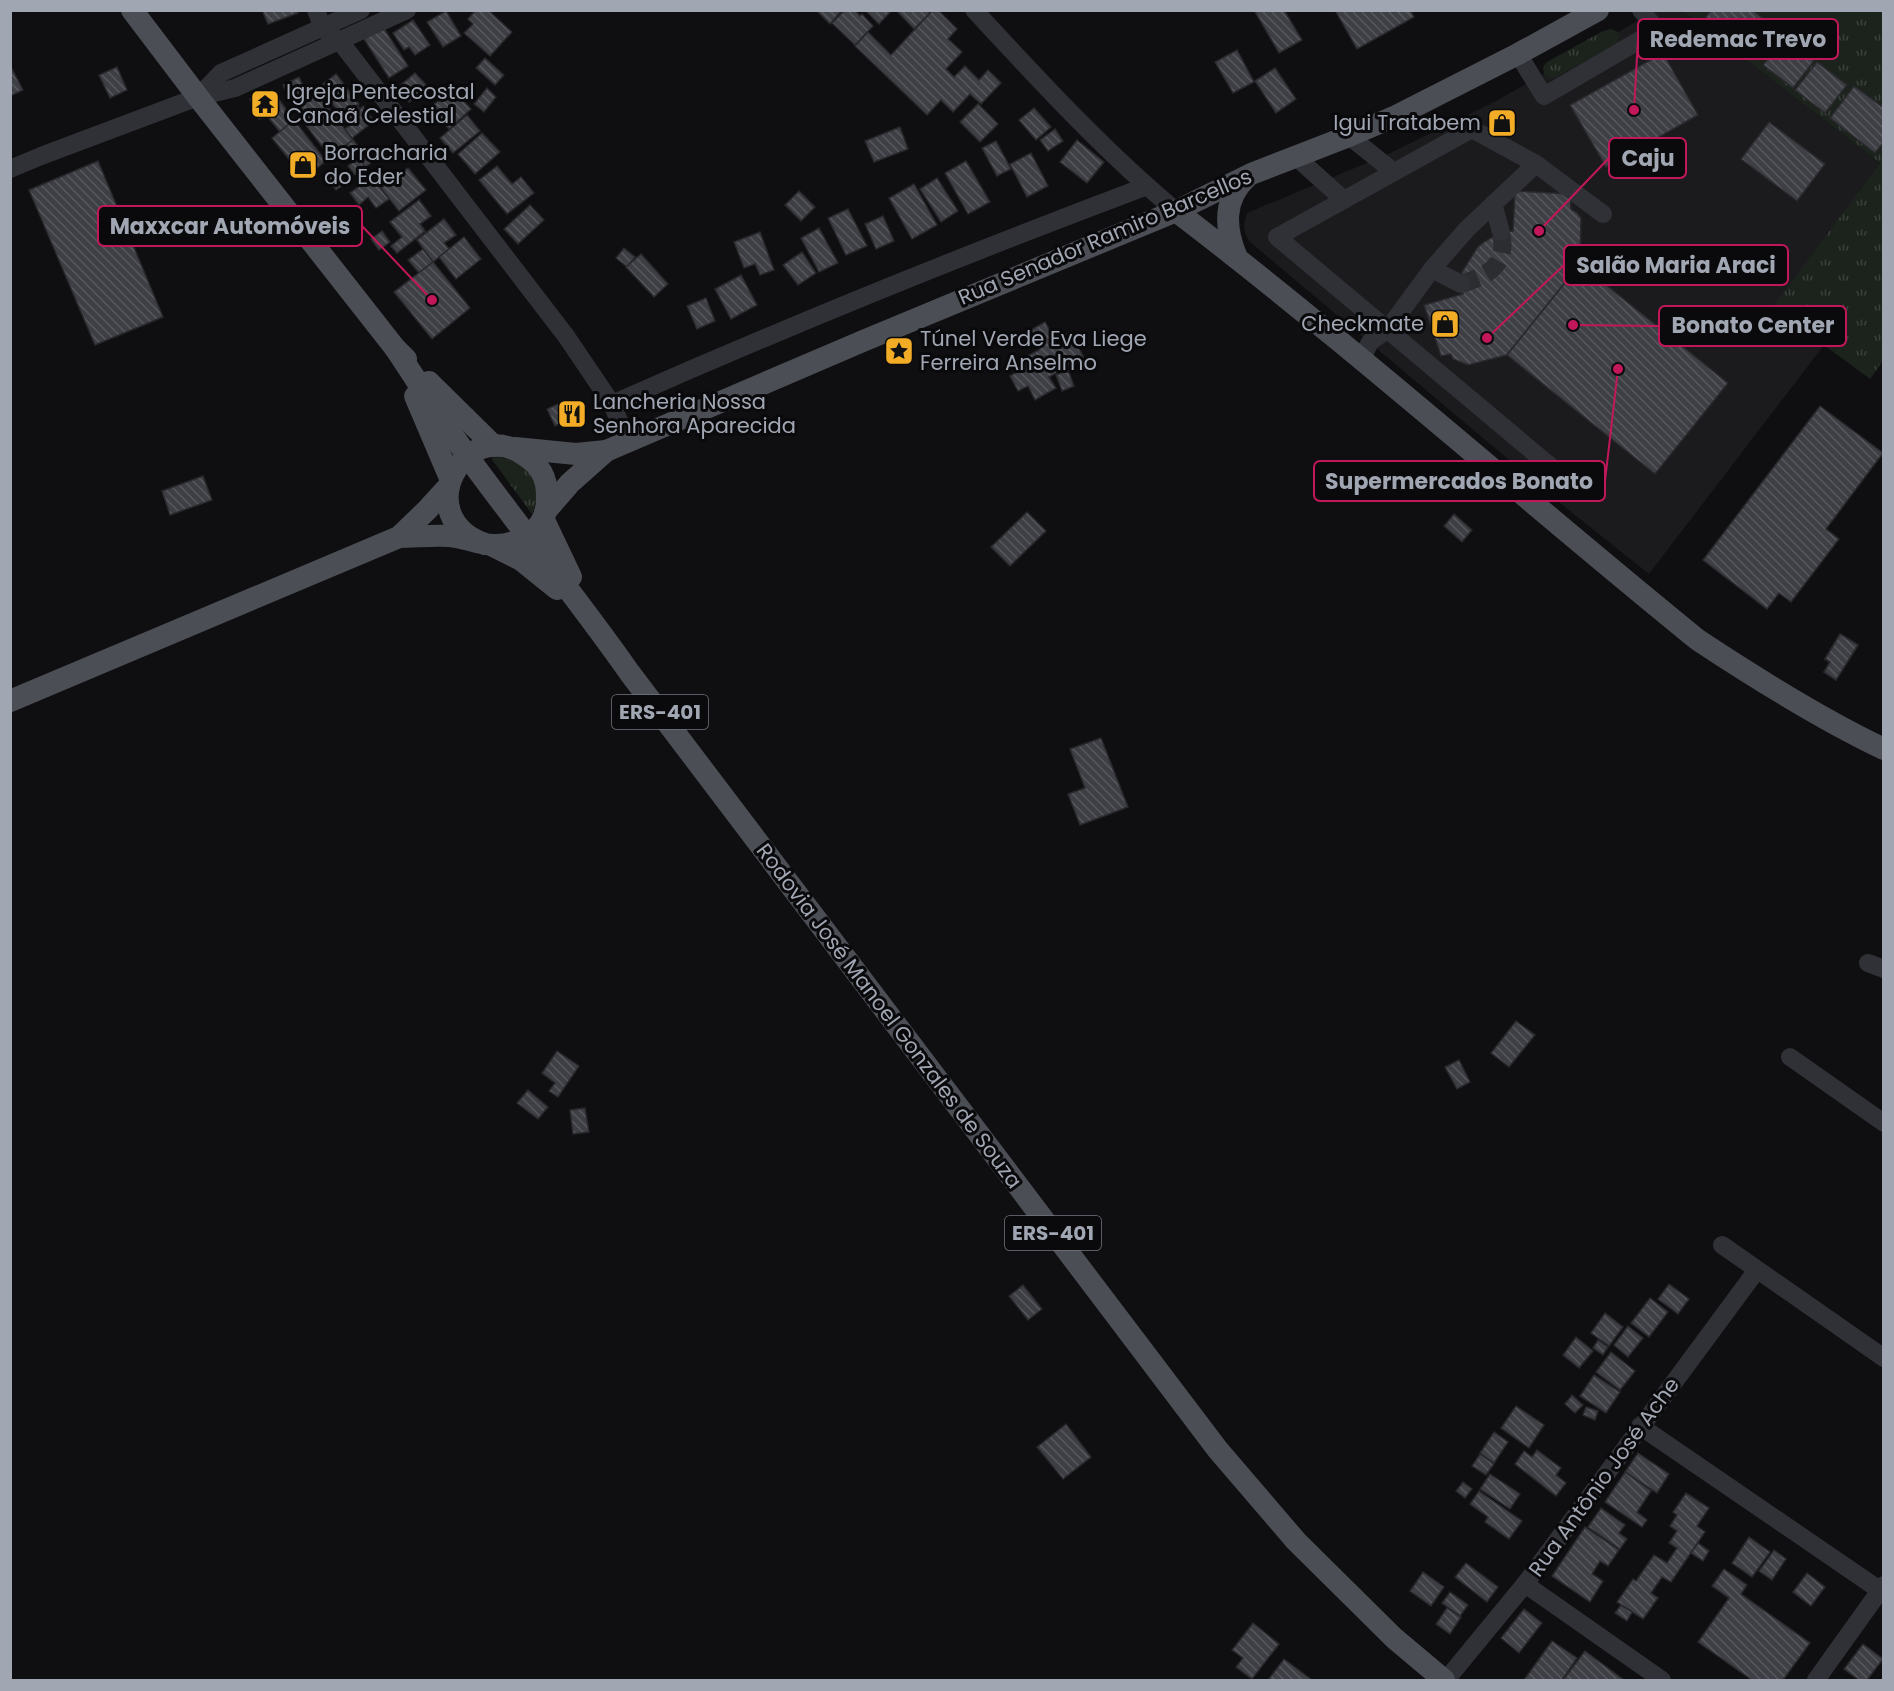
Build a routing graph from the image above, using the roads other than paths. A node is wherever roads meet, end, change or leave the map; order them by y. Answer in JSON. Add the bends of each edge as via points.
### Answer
{"nodes":[{"id":1,"x":132,"y":10,"type":"edge"},
{"id":2,"x":316,"y":10,"type":"edge"},
{"id":3,"x":361,"y":10,"type":"edge"},
{"id":4,"x":407,"y":10,"type":"edge"},
{"id":5,"x":974,"y":10,"type":"edge"},
{"id":6,"x":1598,"y":10,"type":"edge"},
{"id":7,"x":1641,"y":10,"type":"edge"},
{"id":8,"x":323,"y":28,"type":"junction"},
{"id":9,"x":339,"y":40,"type":"junction"},
{"id":10,"x":1518,"y":54,"type":"junction"},
{"id":11,"x":198,"y":97,"type":"junction"},
{"id":12,"x":1349,"y":136,"type":"junction"},
{"id":13,"x":1295,"y":156,"type":"junction"},
{"id":14,"x":1536,"y":164,"type":"junction"},
{"id":15,"x":10,"y":170,"type":"edge"},
{"id":16,"x":1394,"y":172,"type":"junction"},
{"id":17,"x":1251,"y":174,"type":"junction"},
{"id":18,"x":1147,"y":186,"type":"junction"},
{"id":19,"x":1344,"y":200,"type":"junction"},
{"id":20,"x":1493,"y":204,"type":"junction"},
{"id":21,"x":1176,"y":211,"type":"junction"},
{"id":22,"x":1603,"y":214,"type":"dead end"},
{"id":23,"x":1501,"y":232,"type":"tunnel mouth"},
{"id":24,"x":1237,"y":258,"type":"junction"},
{"id":25,"x":1432,"y":269,"type":"junction"},
{"id":26,"x":1461,"y":285,"type":"dead end"},
{"id":27,"x":1388,"y":329,"type":"junction"},
{"id":28,"x":395,"y":348,"type":"junction"},
{"id":29,"x":1361,"y":360,"type":"junction"},
{"id":30,"x":612,"y":404,"type":"junction"},
{"id":31,"x":628,"y":442,"type":"junction"},
{"id":32,"x":502,"y":447,"type":"junction"},
{"id":33,"x":606,"y":451,"type":"junction"},
{"id":34,"x":467,"y":455,"type":"junction"},
{"id":35,"x":1562,"y":476,"type":"dead end"},
{"id":36,"x":449,"y":482,"type":"junction"},
{"id":37,"x":544,"y":515,"type":"junction"},
{"id":38,"x":527,"y":536,"type":"junction"},
{"id":39,"x":399,"y":537,"type":"junction"},
{"id":40,"x":488,"y":544,"type":"junction"},
{"id":41,"x":589,"y":614,"type":"junction"},
{"id":42,"x":10,"y":701,"type":"edge"},
{"id":43,"x":1884,"y":749,"type":"edge"},
{"id":44,"x":1790,"y":1057,"type":"dead end"},
{"id":45,"x":1884,"y":1123,"type":"edge"},
{"id":46,"x":1722,"y":1245,"type":"dead end"},
{"id":47,"x":1757,"y":1270,"type":"junction"},
{"id":48,"x":1884,"y":1358,"type":"edge"},
{"id":49,"x":1640,"y":1426,"type":"junction"},
{"id":50,"x":1525,"y":1584,"type":"junction"},
{"id":51,"x":1882,"y":1590,"type":"edge"},
{"id":52,"x":1445,"y":1680,"type":"edge"},
{"id":53,"x":1662,"y":1680,"type":"edge"},
{"id":54,"x":1816,"y":1680,"type":"edge"}],
"edges":[{"from":1,"to":11,"type":"main road","number":"ERS-401"},
{"from":2,"to":8,"type":"street"},
{"from":3,"to":8,"type":"street"},
{"from":4,"to":9,"type":"street"},
{"from":5,"to":18,"type":"street"},
{"from":6,"to":10,"type":"main road","name":"Rua Senador Ramiro Barcellos"},
{"from":7,"to":10,"type":"street","via":[[1657,30],[1544,96]]},
{"from":8,"to":9,"type":"street"},
{"from":8,"to":11,"type":"street","via":[[221,73]]},
{"from":9,"to":11,"type":"street","via":[[235,88]]},
{"from":9,"to":30,"type":"street","via":[[566,336]]},
{"from":10,"to":12,"type":"main road","name":"Rua Senador Ramiro Barcellos"},
{"from":11,"to":15,"type":"street"},
{"from":11,"to":28,"type":"main road","number":"ERS-401"},
{"from":12,"to":13,"type":"main road","name":"Rua Senador Ramiro Barcellos"},
{"from":12,"to":16,"type":"street"},
{"from":13,"to":17,"type":"main road","name":"Rua Senador Ramiro Barcellos"},
{"from":13,"to":19,"type":"street"},
{"from":14,"to":16,"type":"street","via":[[1472,129]]},
{"from":14,"to":20,"type":"street"},
{"from":14,"to":22,"type":"street"},
{"from":16,"to":19,"type":"street"},
{"from":17,"to":21,"type":"main road","name":"Rua Senador Ramiro Barcellos"},
{"from":17,"to":24,"type":"main road","via":[[1232,196],[1227,219]]},
{"from":18,"to":21,"type":"street"},
{"from":18,"to":30,"type":"street","name":"Rua Senador Ramiro Barcellos","via":[[794,325]]},
{"from":19,"to":27,"type":"street","via":[[1277,237]]},
{"from":20,"to":23,"type":"street"},
{"from":20,"to":25,"type":"street"},
{"from":21,"to":24,"type":"main road"},
{"from":21,"to":31,"type":"main road","name":"Rua Senador Ramiro Barcellos"},
{"from":24,"to":29,"type":"main road"},
{"from":25,"to":26,"type":"street"},
{"from":25,"to":27,"type":"street"},
{"from":27,"to":29,"type":"street","via":[[1370,342]]},
{"from":27,"to":35,"type":"street"},
{"from":28,"to":32,"type":"main road"},
{"from":28,"to":34,"type":"main road","name":"Rodovia José Manoel Gonzales de Souza","number":"ERS-401"},
{"from":28,"to":36,"type":"main road"},
{"from":29,"to":43,"type":"main road","via":[[1698,640],[1779,691]]},
{"from":30,"to":31,"type":"street"},
{"from":31,"to":33,"type":"main road","name":"Rua Senador Ramiro Barcellos"},
{"from":32,"to":33,"type":"main road","name":"Rua Senador Ramiro Barcellos","via":[[576,454]]},
{"from":32,"to":34,"type":"main road","via":[[484,447]]},
{"from":32,"to":37,"type":"main road","via":[[520,452],[540,468],[547,496]]},
{"from":33,"to":37,"type":"main road","name":"Rua Senador Ramiro Barcellos","via":[[570,483]]},
{"from":34,"to":36,"type":"main road"},
{"from":34,"to":38,"type":"main road","name":"Rodovia José Manoel Gonzales de Souza","number":"ERS-401"},
{"from":36,"to":39,"type":"main road"},
{"from":36,"to":40,"type":"main road","via":[[448,506],[455,523],[468,536]]},
{"from":37,"to":38,"type":"main road","name":"Rua Senador Ramiro Barcellos"},
{"from":37,"to":41,"type":"main road"},
{"from":38,"to":40,"type":"main road","via":[[504,545]]},
{"from":38,"to":41,"type":"main road","name":"Rodovia José Manoel Gonzales de Souza","number":"ERS-401"},
{"from":39,"to":40,"type":"main road","via":[[449,536]]},
{"from":39,"to":42,"type":"main road"},
{"from":40,"to":41,"type":"main road","via":[[521,560]]},
{"from":41,"to":52,"type":"main road","name":"Rodovia José Manoel Gonzales de Souza","number":"ERS-401","via":[[1218,1450],[1296,1541],[1394,1638]]},
{"from":44,"to":45,"type":"street"},
{"from":46,"to":47,"type":"street"},
{"from":47,"to":48,"type":"street"},
{"from":47,"to":49,"type":"street","name":"Rua Antônio José Ache"},
{"from":49,"to":50,"type":"street","name":"Rua Antônio José Ache"},
{"from":49,"to":51,"type":"street"},
{"from":50,"to":52,"type":"street","name":"Rua Antônio José Ache"},
{"from":50,"to":53,"type":"street"},
{"from":51,"to":54,"type":"street"}]}
